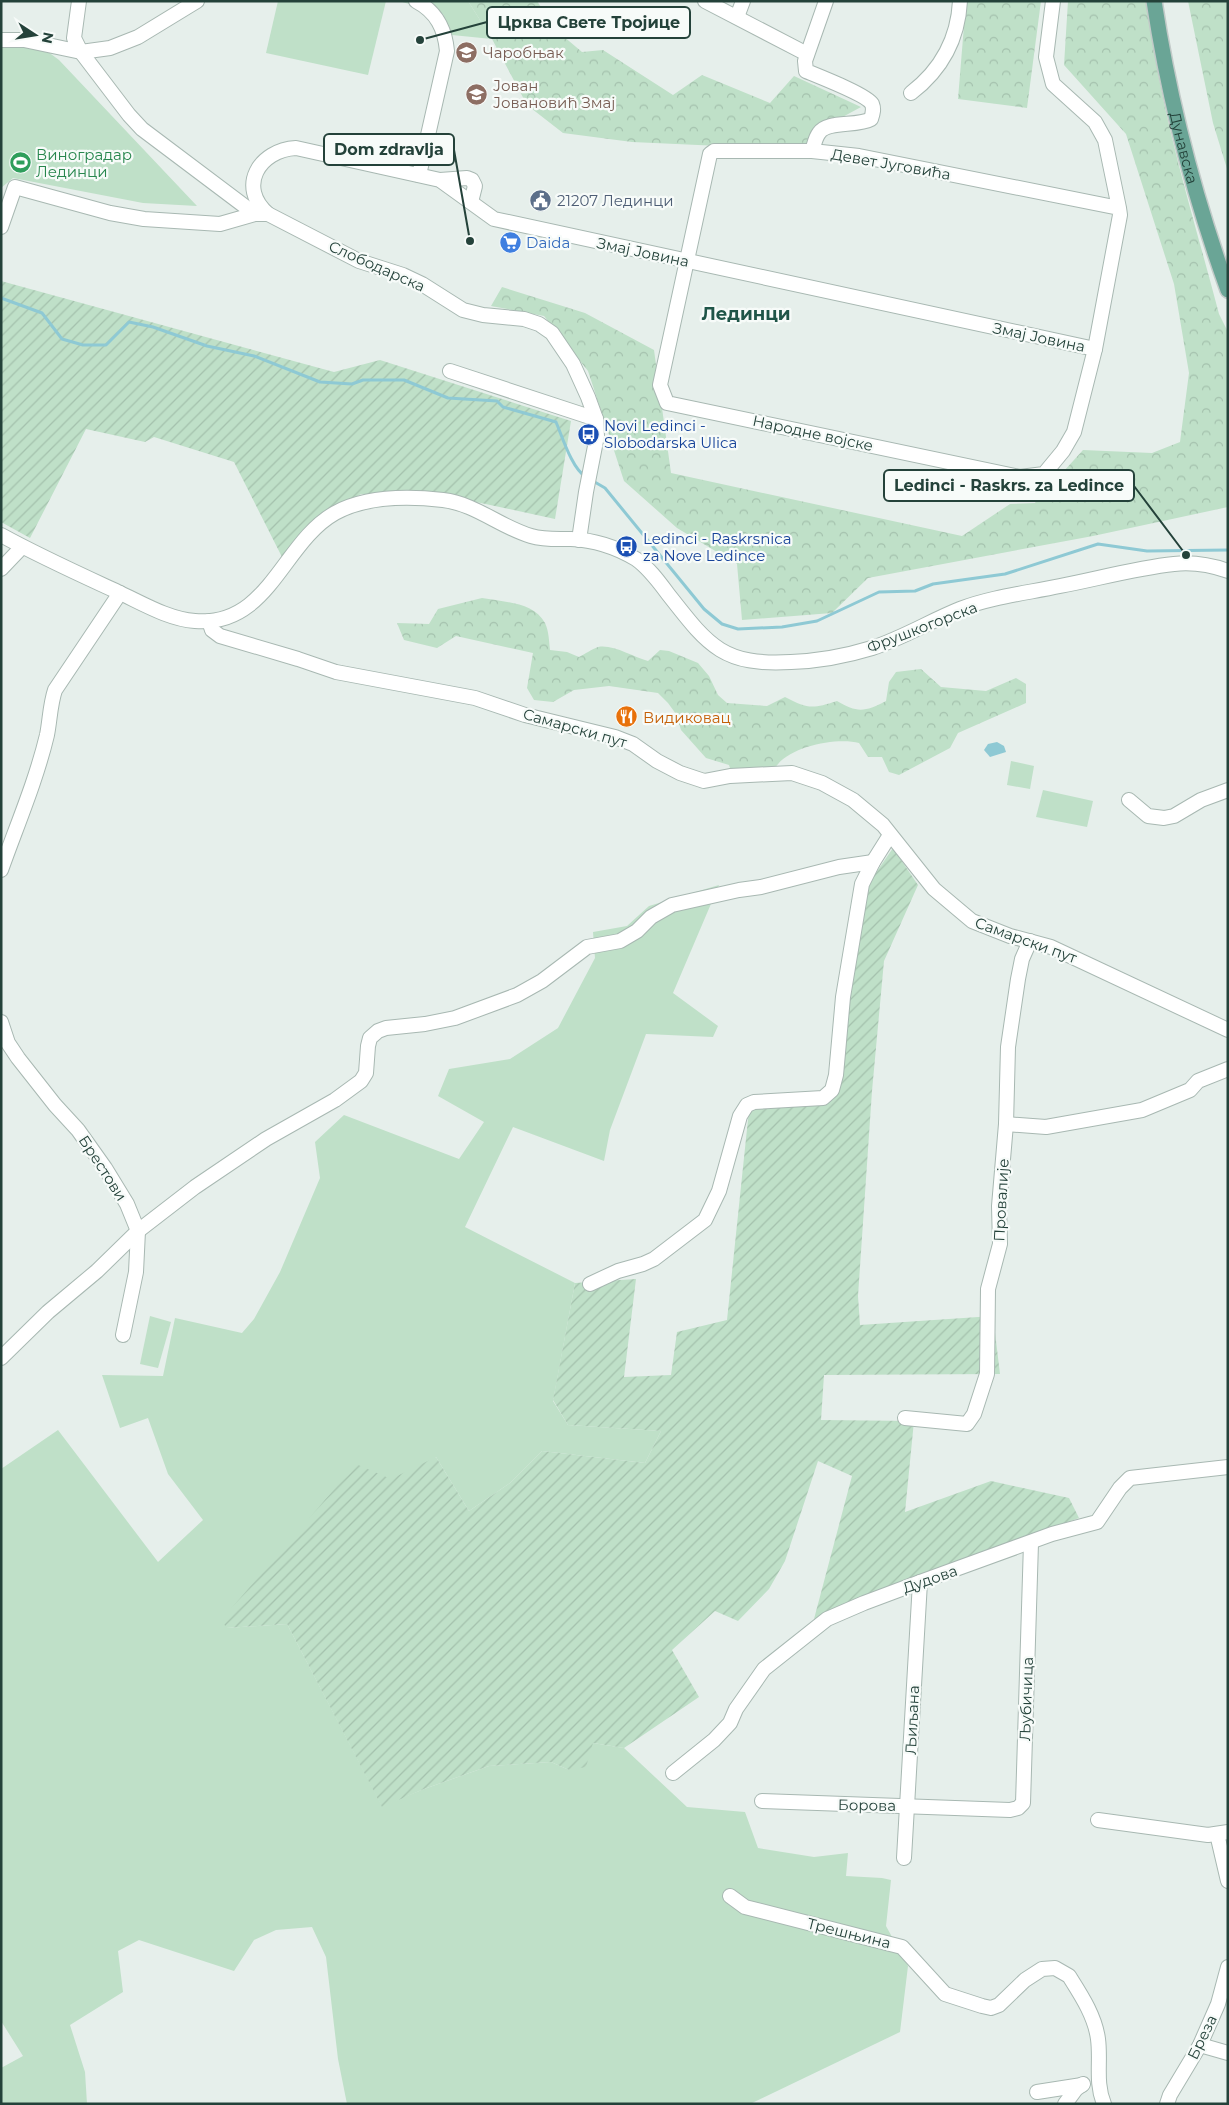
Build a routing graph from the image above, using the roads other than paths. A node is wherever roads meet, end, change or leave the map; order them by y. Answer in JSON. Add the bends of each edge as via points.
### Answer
{"nodes":[{"id":1,"x":79,"y":1,"type":"edge"},
{"id":2,"x":197,"y":1,"type":"edge"},
{"id":3,"x":416,"y":1,"type":"edge"},
{"id":4,"x":705,"y":1,"type":"edge"},
{"id":5,"x":744,"y":1,"type":"edge"},
{"id":6,"x":826,"y":1,"type":"edge"},
{"id":7,"x":960,"y":1,"type":"edge"},
{"id":8,"x":1053,"y":1,"type":"edge"},
{"id":9,"x":1154,"y":1,"type":"edge"},
{"id":10,"x":737,"y":17,"type":"junction"},
{"id":11,"x":1,"y":40,"type":"edge"},
{"id":12,"x":81,"y":52,"type":"junction"},
{"id":13,"x":807,"y":54,"type":"junction"},
{"id":14,"x":911,"y":93,"type":"dead end"},
{"id":15,"x":812,"y":151,"type":"junction"},
{"id":16,"x":419,"y":175,"type":"junction"},
{"id":17,"x":440,"y":180,"type":"junction"},
{"id":18,"x":8,"y":188,"type":"edge"},
{"id":19,"x":471,"y":202,"type":"junction"},
{"id":20,"x":1120,"y":208,"type":"junction"},
{"id":21,"x":261,"y":214,"type":"junction"},
{"id":22,"x":1,"y":227,"type":"edge"},
{"id":23,"x":687,"y":261,"type":"junction"},
{"id":24,"x":1228,"y":290,"type":"edge"},
{"id":25,"x":1095,"y":350,"type":"junction"},
{"id":26,"x":450,"y":371,"type":"dead end"},
{"id":27,"x":596,"y":419,"type":"junction"},
{"id":28,"x":1,"y":535,"type":"edge"},
{"id":29,"x":579,"y":540,"type":"junction"},
{"id":30,"x":22,"y":546,"type":"junction"},
{"id":31,"x":1,"y":569,"type":"edge"},
{"id":32,"x":1228,"y":571,"type":"edge"},
{"id":33,"x":120,"y":593,"type":"junction"},
{"id":34,"x":210,"y":621,"type":"junction"},
{"id":35,"x":1228,"y":790,"type":"edge"},
{"id":36,"x":1129,"y":800,"type":"dead end"},
{"id":37,"x":890,"y":835,"type":"junction"},
{"id":38,"x":873,"y":862,"type":"junction"},
{"id":39,"x":1,"y":870,"type":"edge"},
{"id":40,"x":1030,"y":941,"type":"junction"},
{"id":41,"x":1,"y":1022,"type":"edge"},
{"id":42,"x":1228,"y":1030,"type":"edge"},
{"id":43,"x":5,"y":1046,"type":"edge"},
{"id":44,"x":1228,"y":1069,"type":"edge"},
{"id":45,"x":1006,"y":1124,"type":"junction"},
{"id":46,"x":138,"y":1231,"type":"junction"},
{"id":47,"x":590,"y":1284,"type":"dead end"},
{"id":48,"x":124,"y":1335,"type":"dead end"},
{"id":49,"x":1,"y":1358,"type":"edge"},
{"id":50,"x":905,"y":1418,"type":"dead end"},
{"id":51,"x":1228,"y":1467,"type":"edge"},
{"id":52,"x":1031,"y":1543,"type":"junction"},
{"id":53,"x":920,"y":1582,"type":"junction"},
{"id":54,"x":673,"y":1773,"type":"dead end"},
{"id":55,"x":762,"y":1801,"type":"dead end"},
{"id":56,"x":908,"y":1805,"type":"junction"},
{"id":57,"x":973,"y":1809,"type":"joint"},
{"id":58,"x":1098,"y":1820,"type":"dead end"},
{"id":59,"x":1223,"y":1833,"type":"edge"},
{"id":60,"x":904,"y":1858,"type":"dead end"},
{"id":61,"x":1228,"y":1881,"type":"edge"},
{"id":62,"x":730,"y":1896,"type":"dead end"},
{"id":63,"x":1228,"y":1967,"type":"edge"},
{"id":64,"x":1200,"y":2045,"type":"junction"},
{"id":65,"x":1228,"y":2053,"type":"edge"},
{"id":66,"x":1098,"y":2079,"type":"junction"},
{"id":67,"x":1082,"y":2085,"type":"junction"},
{"id":68,"x":1037,"y":2092,"type":"dead end"},
{"id":69,"x":1065,"y":2104,"type":"edge"},
{"id":70,"x":1104,"y":2104,"type":"edge"},
{"id":71,"x":1168,"y":2104,"type":"edge"}],
"edges":[{"from":1,"to":12,"type":"street","via":[[74,38]]},
{"from":2,"to":12,"type":"street","via":[[138,37],[110,48]]},
{"from":3,"to":16,"type":"street","via":[[438,18],[445,34],[447,51]]},
{"from":4,"to":10,"type":"street"},
{"from":5,"to":10,"type":"street"},
{"from":6,"to":13,"type":"street"},
{"from":7,"to":14,"type":"street","via":[[959,19],[947,54],[930,77]]},
{"from":8,"to":20,"type":"street","via":[[1046,57],[1053,84],[1096,122],[1105,140]]},
{"from":9,"to":24,"type":"main road","name":"Дунавска","via":[[1176,122]]},
{"from":10,"to":13,"type":"street"},
{"from":11,"to":12,"type":"street","via":[[24,40]]},
{"from":12,"to":21,"type":"street","name":"Слободарска","via":[[142,129]]},
{"from":13,"to":15,"type":"street","via":[[806,70],[861,95],[871,102],[874,110],[871,119],[864,123],[826,127],[819,132]]},
{"from":15,"to":20,"type":"street","name":"Девет Југовића","via":[[859,156]]},
{"from":15,"to":23,"type":"street","name":"Девет Југовића","via":[[714,151],[710,154]]},
{"from":16,"to":17,"type":"street","name":"Змај Јовина"},
{"from":16,"to":21,"type":"street","name":"Змај Јовина","via":[[296,148],[283,149],[271,154],[256,174],[254,187]]},
{"from":17,"to":19,"type":"street","name":"Змај Јовина"},
{"from":17,"to":19,"type":"street","via":[[472,180]]},
{"from":18,"to":21,"type":"street","via":[[144,219],[220,224]]},
{"from":18,"to":22,"type":"street"},
{"from":19,"to":23,"type":"street","name":"Змај Јовина","via":[[494,219]]},
{"from":20,"to":25,"type":"street"},
{"from":21,"to":27,"type":"street","name":"Слободарска","via":[[359,261],[422,284],[463,310],[539,324],[561,344],[585,388]]},
{"from":23,"to":25,"type":"street","name":"Змај Јовина"},
{"from":23,"to":25,"type":"street","name":"Народне војске","via":[[660,385],[667,403],[1020,477],[1044,474],[1074,432]]},
{"from":26,"to":27,"type":"street"},
{"from":27,"to":29,"type":"street","name":"Слободарска","via":[[597,436]]},
{"from":28,"to":30,"type":"street","name":"Фрушкогорска"},
{"from":29,"to":32,"type":"street","name":"Фрушкогорска","via":[[607,544],[640,562],[705,640],[718,650],[765,663],[801,662],[852,654],[901,637],[963,608],[1142,570],[1177,564]]},
{"from":29,"to":34,"type":"street","name":"Фрушкогорска","via":[[526,535],[458,502],[374,501],[333,514],[306,539],[258,599],[235,614]]},
{"from":30,"to":31,"type":"street"},
{"from":30,"to":33,"type":"street","name":"Фрушкогорска"},
{"from":33,"to":34,"type":"street","name":"Фрушкогорска","via":[[190,621]]},
{"from":33,"to":39,"type":"street","via":[[54,690],[43,747]]},
{"from":34,"to":37,"type":"street","name":"Самарски пут","via":[[212,630],[220,636],[336,672],[475,698],[525,715],[615,738],[633,744],[657,761],[694,779],[704,781],[730,776],[792,773],[822,783],[854,800]]},
{"from":35,"to":36,"type":"street","via":[[1169,817],[1148,816]]},
{"from":37,"to":38,"type":"street"},
{"from":37,"to":40,"type":"street","name":"Самарски пут","via":[[934,889],[966,917],[990,929]]},
{"from":38,"to":46,"type":"street","via":[[672,905],[620,941],[587,947],[542,981],[517,995],[455,1018],[378,1031],[370,1038],[366,1073],[361,1082],[266,1139]]},
{"from":38,"to":47,"type":"street","via":[[857,904],[837,1066],[829,1094],[818,1099],[762,1100],[747,1105],[740,1116],[719,1191],[705,1220],[654,1259],[618,1270]]},
{"from":40,"to":42,"type":"street","name":"Самарски пут","via":[[1091,964]]},
{"from":40,"to":45,"type":"street","name":"Провалије","via":[[1022,959],[1008,1047]]},
{"from":41,"to":43,"type":"street","name":"Брестови"},
{"from":43,"to":46,"type":"street","name":"Брестови","via":[[78,1130],[127,1204]]},
{"from":44,"to":45,"type":"street","via":[[1198,1081],[1190,1090],[1142,1110],[1046,1128]]},
{"from":45,"to":50,"type":"street","name":"Провалије","via":[[999,1206],[1000,1244],[988,1289],[987,1374],[983,1391],[967,1424]]},
{"from":46,"to":48,"type":"street","name":"Брестови","via":[[136,1272]]},
{"from":46,"to":49,"type":"street"},
{"from":51,"to":52,"type":"street","name":"Дудова","via":[[1130,1478],[1097,1522]]},
{"from":52,"to":53,"type":"street","name":"Дудова"},
{"from":52,"to":57,"type":"street","name":"Љубичица","via":[[1023,1803],[1010,1810]]},
{"from":53,"to":54,"type":"street","name":"Дудова","via":[[841,1612],[802,1637],[764,1669],[730,1723],[714,1740]]},
{"from":53,"to":56,"type":"street","name":"Љиљана"},
{"from":55,"to":56,"type":"street","name":"Борова"},
{"from":56,"to":57,"type":"street","name":"Борова"},
{"from":56,"to":60,"type":"street","name":"Љиљана"},
{"from":58,"to":59,"type":"street","via":[[1208,1835]]},
{"from":59,"to":61,"type":"street"},
{"from":62,"to":66,"type":"street","name":"Трешњина","via":[[745,1907],[902,1947],[945,1994],[982,2006],[991,2008],[999,2005],[1042,1969],[1062,1971],[1069,1976],[1093,2020],[1098,2039]]},
{"from":63,"to":64,"type":"street","name":"Бреза","via":[[1218,2004]]},
{"from":64,"to":65,"type":"street"},
{"from":64,"to":71,"type":"street","name":"Бреза","via":[[1170,2095]]},
{"from":66,"to":67,"type":"street"},
{"from":66,"to":70,"type":"street","name":"Трешњина"},
{"from":67,"to":68,"type":"street"},
{"from":67,"to":69,"type":"street"}]}
